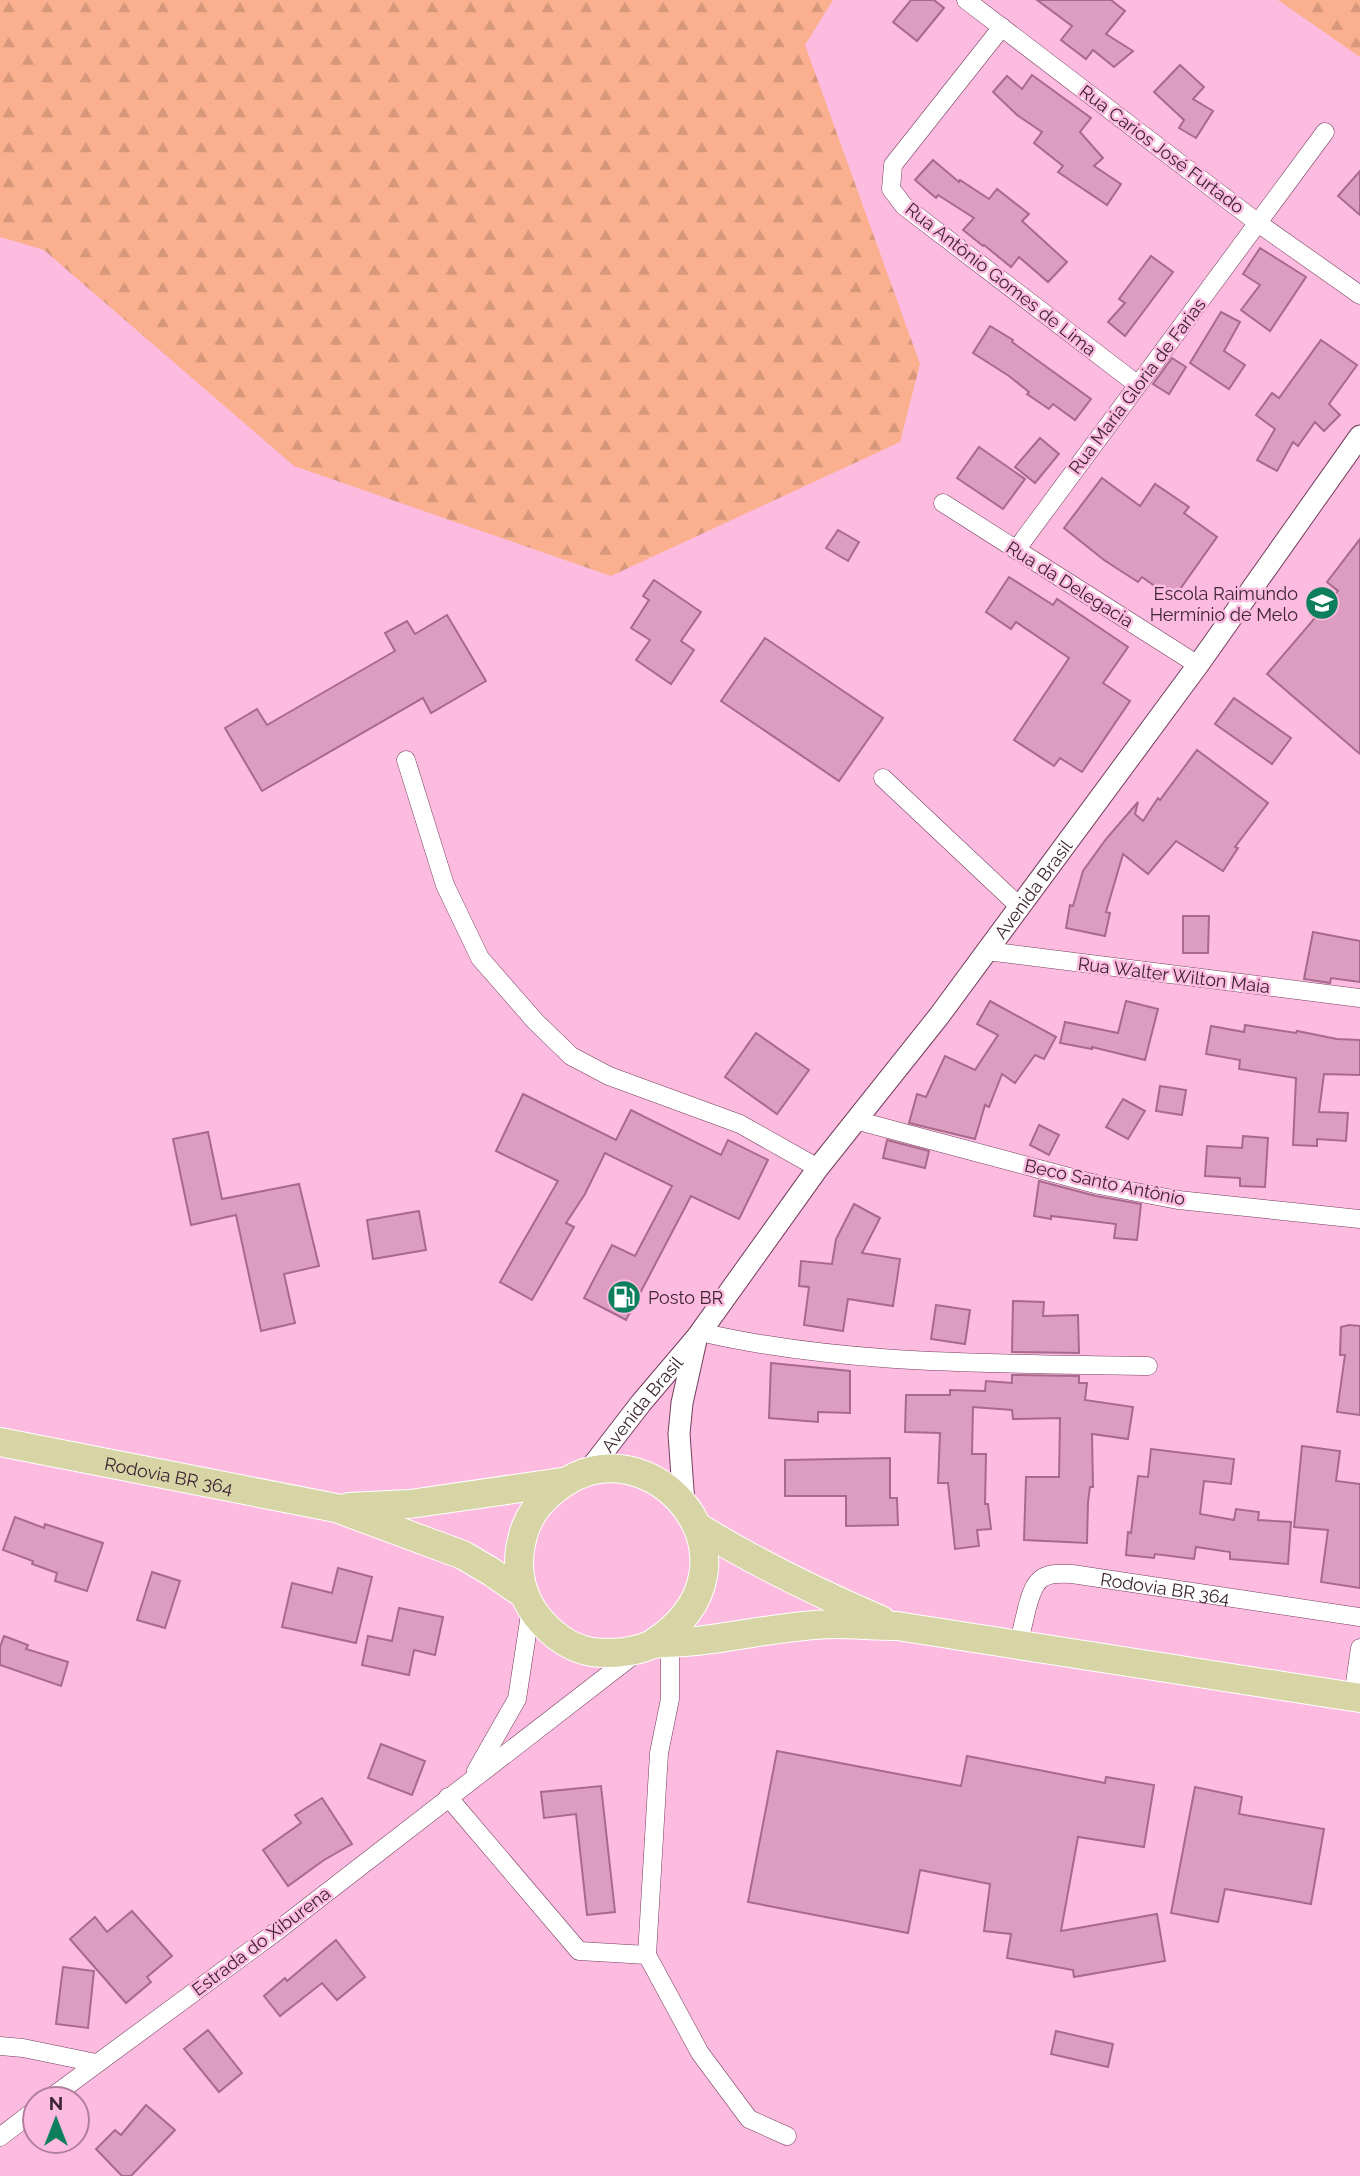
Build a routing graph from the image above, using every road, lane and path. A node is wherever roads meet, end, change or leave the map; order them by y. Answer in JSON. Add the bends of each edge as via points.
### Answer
{"nodes":[{"id":1,"x":966,"y":0,"type":"edge"},
{"id":2,"x":1002,"y":27,"type":"junction"},
{"id":3,"x":1325,"y":132,"type":"dead end"},
{"id":4,"x":1258,"y":223,"type":"junction"},
{"id":5,"x":1360,"y":295,"type":"edge"},
{"id":6,"x":1138,"y":385,"type":"junction"},
{"id":7,"x":1360,"y":436,"type":"edge"},
{"id":8,"x":943,"y":503,"type":"dead end"},
{"id":9,"x":1016,"y":550,"type":"junction"},
{"id":10,"x":1198,"y":665,"type":"junction"},
{"id":11,"x":406,"y":761,"type":"dead end"},
{"id":12,"x":883,"y":778,"type":"dead end"},
{"id":13,"x":1020,"y":907,"type":"junction"},
{"id":14,"x":987,"y":951,"type":"junction"},
{"id":15,"x":1360,"y":998,"type":"edge"},
{"id":16,"x":855,"y":1120,"type":"junction"},
{"id":17,"x":818,"y":1168,"type":"junction"},
{"id":18,"x":1360,"y":1219,"type":"edge"},
{"id":19,"x":699,"y":1335,"type":"junction"},
{"id":20,"x":1148,"y":1366,"type":"dead end"},
{"id":21,"x":0,"y":1442,"type":"edge"},
{"id":22,"x":576,"y":1477,"type":"junction"},
{"id":23,"x":336,"y":1508,"type":"junction"},
{"id":24,"x":691,"y":1516,"type":"junction"},
{"id":25,"x":528,"y":1602,"type":"junction"},
{"id":26,"x":1360,"y":1617,"type":"edge"},
{"id":27,"x":897,"y":1626,"type":"junction"},
{"id":28,"x":654,"y":1646,"type":"junction"},
{"id":29,"x":1018,"y":1646,"type":"junction"},
{"id":30,"x":1360,"y":1648,"type":"edge"},
{"id":31,"x":1356,"y":1698,"type":"edge"},
{"id":32,"x":471,"y":1780,"type":"junction"},
{"id":33,"x":449,"y":1797,"type":"junction"},
{"id":34,"x":648,"y":1955,"type":"junction"},
{"id":35,"x":0,"y":2046,"type":"edge"},
{"id":36,"x":96,"y":2063,"type":"junction"},
{"id":37,"x":67,"y":2085,"type":"edge"},
{"id":38,"x":21,"y":2121,"type":"edge"},
{"id":39,"x":787,"y":2136,"type":"dead end"},
{"id":40,"x":0,"y":2137,"type":"edge"}],
"edges":[{"from":1,"to":2,"type":"street","name":"Rua Carios José Furtado"},
{"from":2,"to":4,"type":"street","name":"Rua Carios José Furtado"},
{"from":2,"to":6,"type":"street","name":"Rua Antônio Gomes de Lima","via":[[892,165],[891,188],[904,206]]},
{"from":3,"to":4,"type":"street","name":"Rua Maria Gloria de Farias"},
{"from":4,"to":5,"type":"street","name":"Rua Carios José Furtado"},
{"from":4,"to":6,"type":"street","name":"Rua Maria Gloria de Farias"},
{"from":6,"to":9,"type":"street","name":"Rua Maria Gloria de Farias"},
{"from":7,"to":10,"type":"street","name":"Avenida Brasil"},
{"from":8,"to":9,"type":"street","name":"Rua da Delegacia"},
{"from":9,"to":10,"type":"street","name":"Rua da Delegacia"},
{"from":10,"to":13,"type":"street","name":"Avenida Brasil"},
{"from":11,"to":17,"type":"street","via":[[445,885],[480,958],[535,1021],[571,1056],[609,1076],[740,1124]]},
{"from":12,"to":13,"type":"street"},
{"from":13,"to":14,"type":"street","name":"Avenida Brasil"},
{"from":14,"to":15,"type":"street","name":"Rua Walter Wilton Maia"},
{"from":14,"to":16,"type":"street","name":"Avenida Brasil"},
{"from":16,"to":17,"type":"street","name":"Avenida Brasil"},
{"from":16,"to":18,"type":"street","name":"Beco Santo Antônio","via":[[1098,1185],[1178,1200]]},
{"from":17,"to":19,"type":"street","name":"Avenida Brasil"},
{"from":19,"to":20,"type":"street","via":[[776,1348],[975,1363]]},
{"from":19,"to":22,"type":"street","name":"Avenida Brasil"},
{"from":19,"to":24,"type":"street","name":"Avenida Brasil","via":[[679,1434]]},
{"from":21,"to":23,"type":"main road","name":"Rodovia BR 364"},
{"from":22,"to":23,"type":"main road","name":"Rodovia BR 364","via":[[410,1504]]},
{"from":22,"to":24,"type":"main road","name":"Rodovia BR 364","via":[[614,1469],[640,1474],[664,1486]]},
{"from":22,"to":25,"type":"main road","via":[[544,1498],[528,1519],[520,1544],[519,1570]]},
{"from":23,"to":25,"type":"main road","name":"Rodovia BR 364","via":[[463,1555]]},
{"from":24,"to":27,"type":"main road","name":"Rodovia BR 364","via":[[747,1558]]},
{"from":24,"to":28,"type":"main road","via":[[704,1550],[698,1595],[687,1615]]},
{"from":25,"to":28,"type":"main road","name":"Rodovia BR 364","via":[[546,1628],[578,1647],[615,1654]]},
{"from":25,"to":32,"type":"street","name":"Estrada do Xiburena","via":[[517,1699]]},
{"from":26,"to":29,"type":"street","name":"Rodovia BR 364","via":[[1054,1573],[1032,1587]]},
{"from":27,"to":28,"type":"main road","name":"Rodovia BR 364","via":[[833,1624]]},
{"from":27,"to":29,"type":"main road","name":"Rodovia BR 364"},
{"from":28,"to":32,"type":"street","name":"Estrada do Xiburena"},
{"from":28,"to":34,"type":"street","via":[[670,1699],[659,1753]]},
{"from":29,"to":31,"type":"main road","name":"Rodovia BR 364"},
{"from":30,"to":31,"type":"street"},
{"from":32,"to":33,"type":"street","name":"Estrada do Xiburena"},
{"from":33,"to":34,"type":"street","via":[[579,1951]]},
{"from":33,"to":36,"type":"street","name":"Estrada do Xiburena","via":[[277,1931]]},
{"from":34,"to":39,"type":"street","via":[[700,2053],[749,2119]]},
{"from":35,"to":36,"type":"street"},
{"from":36,"to":37,"type":"street","name":"Estrada do Xiburena"},
{"from":38,"to":40,"type":"street"}]}
